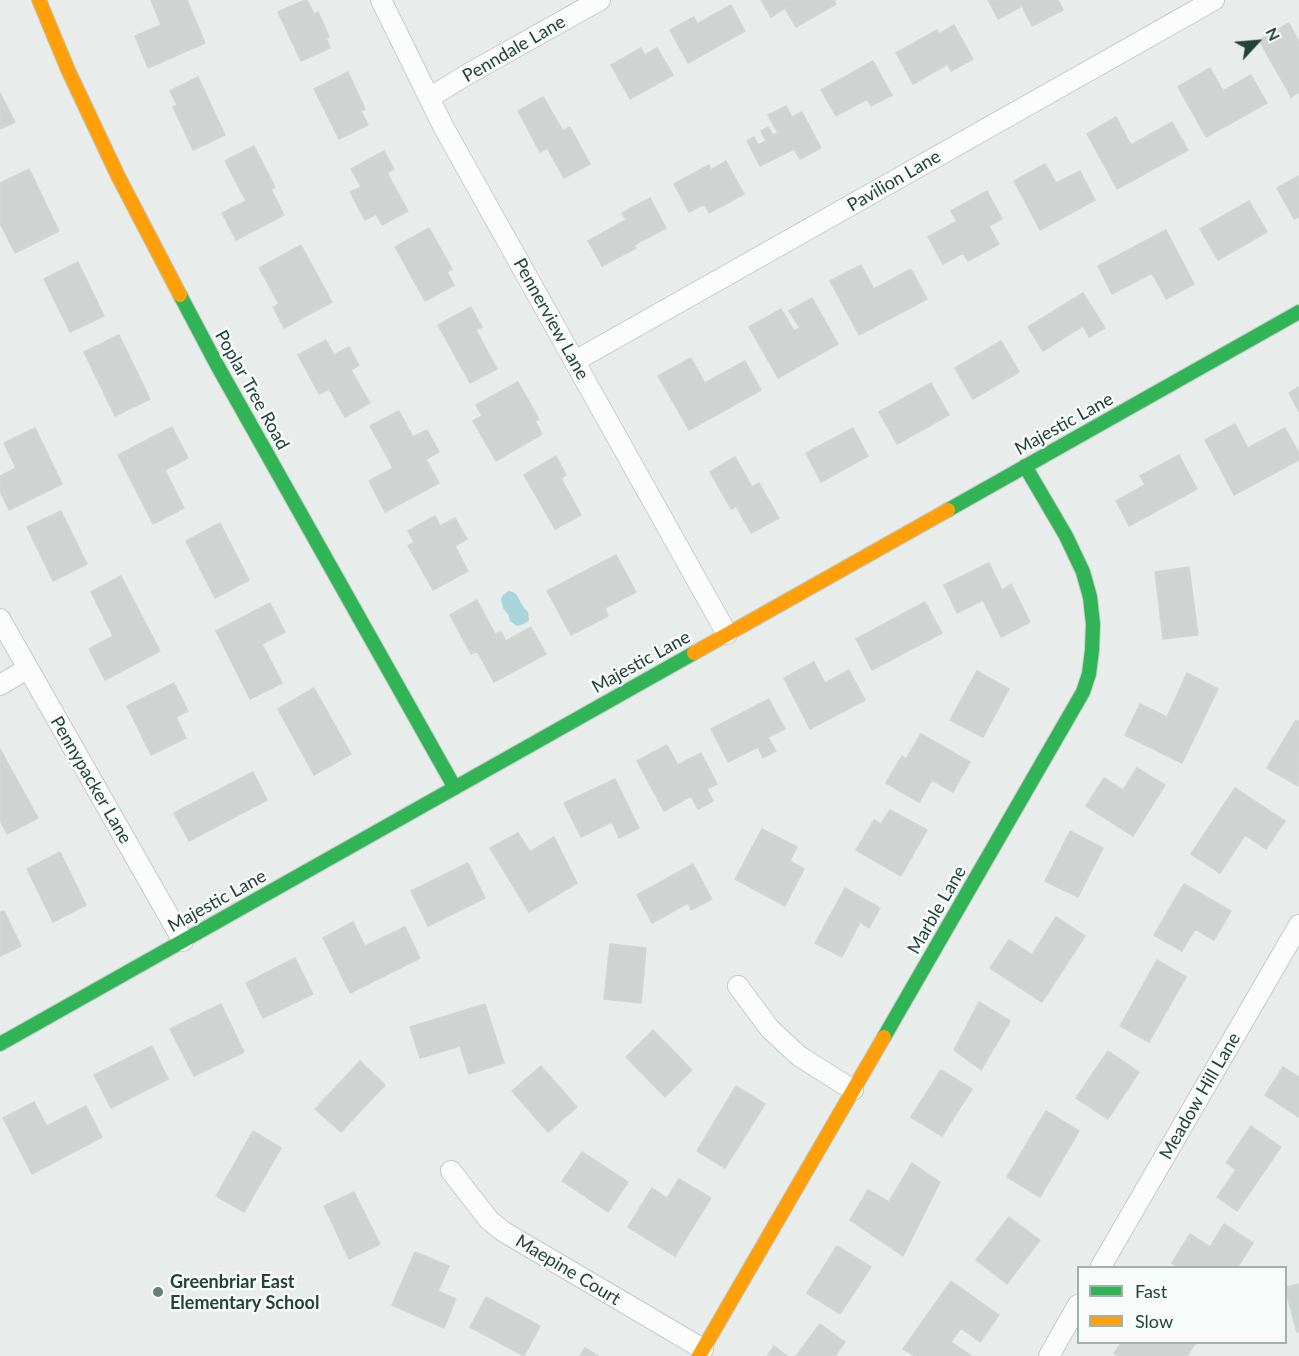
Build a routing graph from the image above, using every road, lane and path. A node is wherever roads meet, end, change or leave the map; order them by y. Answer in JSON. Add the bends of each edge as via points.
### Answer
{"nodes":[{"id":1,"x":39,"y":0,"type":"edge"},
{"id":2,"x":381,"y":0,"type":"edge"},
{"id":3,"x":600,"y":0,"type":"edge"},
{"id":4,"x":1214,"y":0,"type":"edge"},
{"id":5,"x":429,"y":98,"type":"junction"},
{"id":6,"x":1299,"y":312,"type":"edge"},
{"id":7,"x":575,"y":361,"type":"junction"},
{"id":8,"x":1025,"y":466,"type":"junction"},
{"id":9,"x":0,"y":619,"type":"edge"},
{"id":10,"x":727,"y":634,"type":"junction"},
{"id":11,"x":27,"y":669,"type":"junction"},
{"id":12,"x":0,"y":685,"type":"edge"},
{"id":13,"x":455,"y":788,"type":"junction"},
{"id":14,"x":1299,"y":925,"type":"edge"},
{"id":15,"x":183,"y":941,"type":"junction"},
{"id":16,"x":738,"y":986,"type":"dead end"},
{"id":17,"x":0,"y":1044,"type":"edge"},
{"id":18,"x":854,"y":1090,"type":"junction"},
{"id":19,"x":451,"y":1171,"type":"dead end"},
{"id":20,"x":1101,"y":1266,"type":"edge"},
{"id":21,"x":1077,"y":1307,"type":"edge"},
{"id":22,"x":701,"y":1353,"type":"edge"},
{"id":23,"x":1049,"y":1356,"type":"edge"}],
"edges":[{"from":1,"to":13,"type":"street","name":"Poplar Tree Road","via":[[118,176],[208,348]]},
{"from":2,"to":5,"type":"street","name":"Pennerview Lane"},
{"from":3,"to":5,"type":"street","name":"Penndale Lane"},
{"from":4,"to":7,"type":"street","name":"Pavilion Lane"},
{"from":5,"to":7,"type":"street","name":"Pennerview Lane"},
{"from":6,"to":8,"type":"street","name":"Majestic Lane"},
{"from":7,"to":10,"type":"street","name":"Pennerview Lane"},
{"from":8,"to":10,"type":"street","name":"Majestic Lane"},
{"from":8,"to":18,"type":"street","name":"Marble Lane","via":[[1083,573],[1094,624],[1089,674],[1083,692]]},
{"from":9,"to":11,"type":"street","name":"Pennypacker Lane"},
{"from":10,"to":13,"type":"street","name":"Majestic Lane"},
{"from":11,"to":12,"type":"street"},
{"from":11,"to":15,"type":"street","name":"Pennypacker Lane"},
{"from":13,"to":15,"type":"street","name":"Majestic Lane"},
{"from":14,"to":20,"type":"street","name":"Meadow Hill Lane"},
{"from":15,"to":17,"type":"street","name":"Majestic Lane"},
{"from":16,"to":18,"type":"street","via":[[770,1029],[799,1056]]},
{"from":18,"to":22,"type":"street","name":"Marble Lane"},
{"from":19,"to":22,"type":"street","name":"Maepine Court","via":[[489,1220],[504,1232]]},
{"from":21,"to":23,"type":"street"}]}
